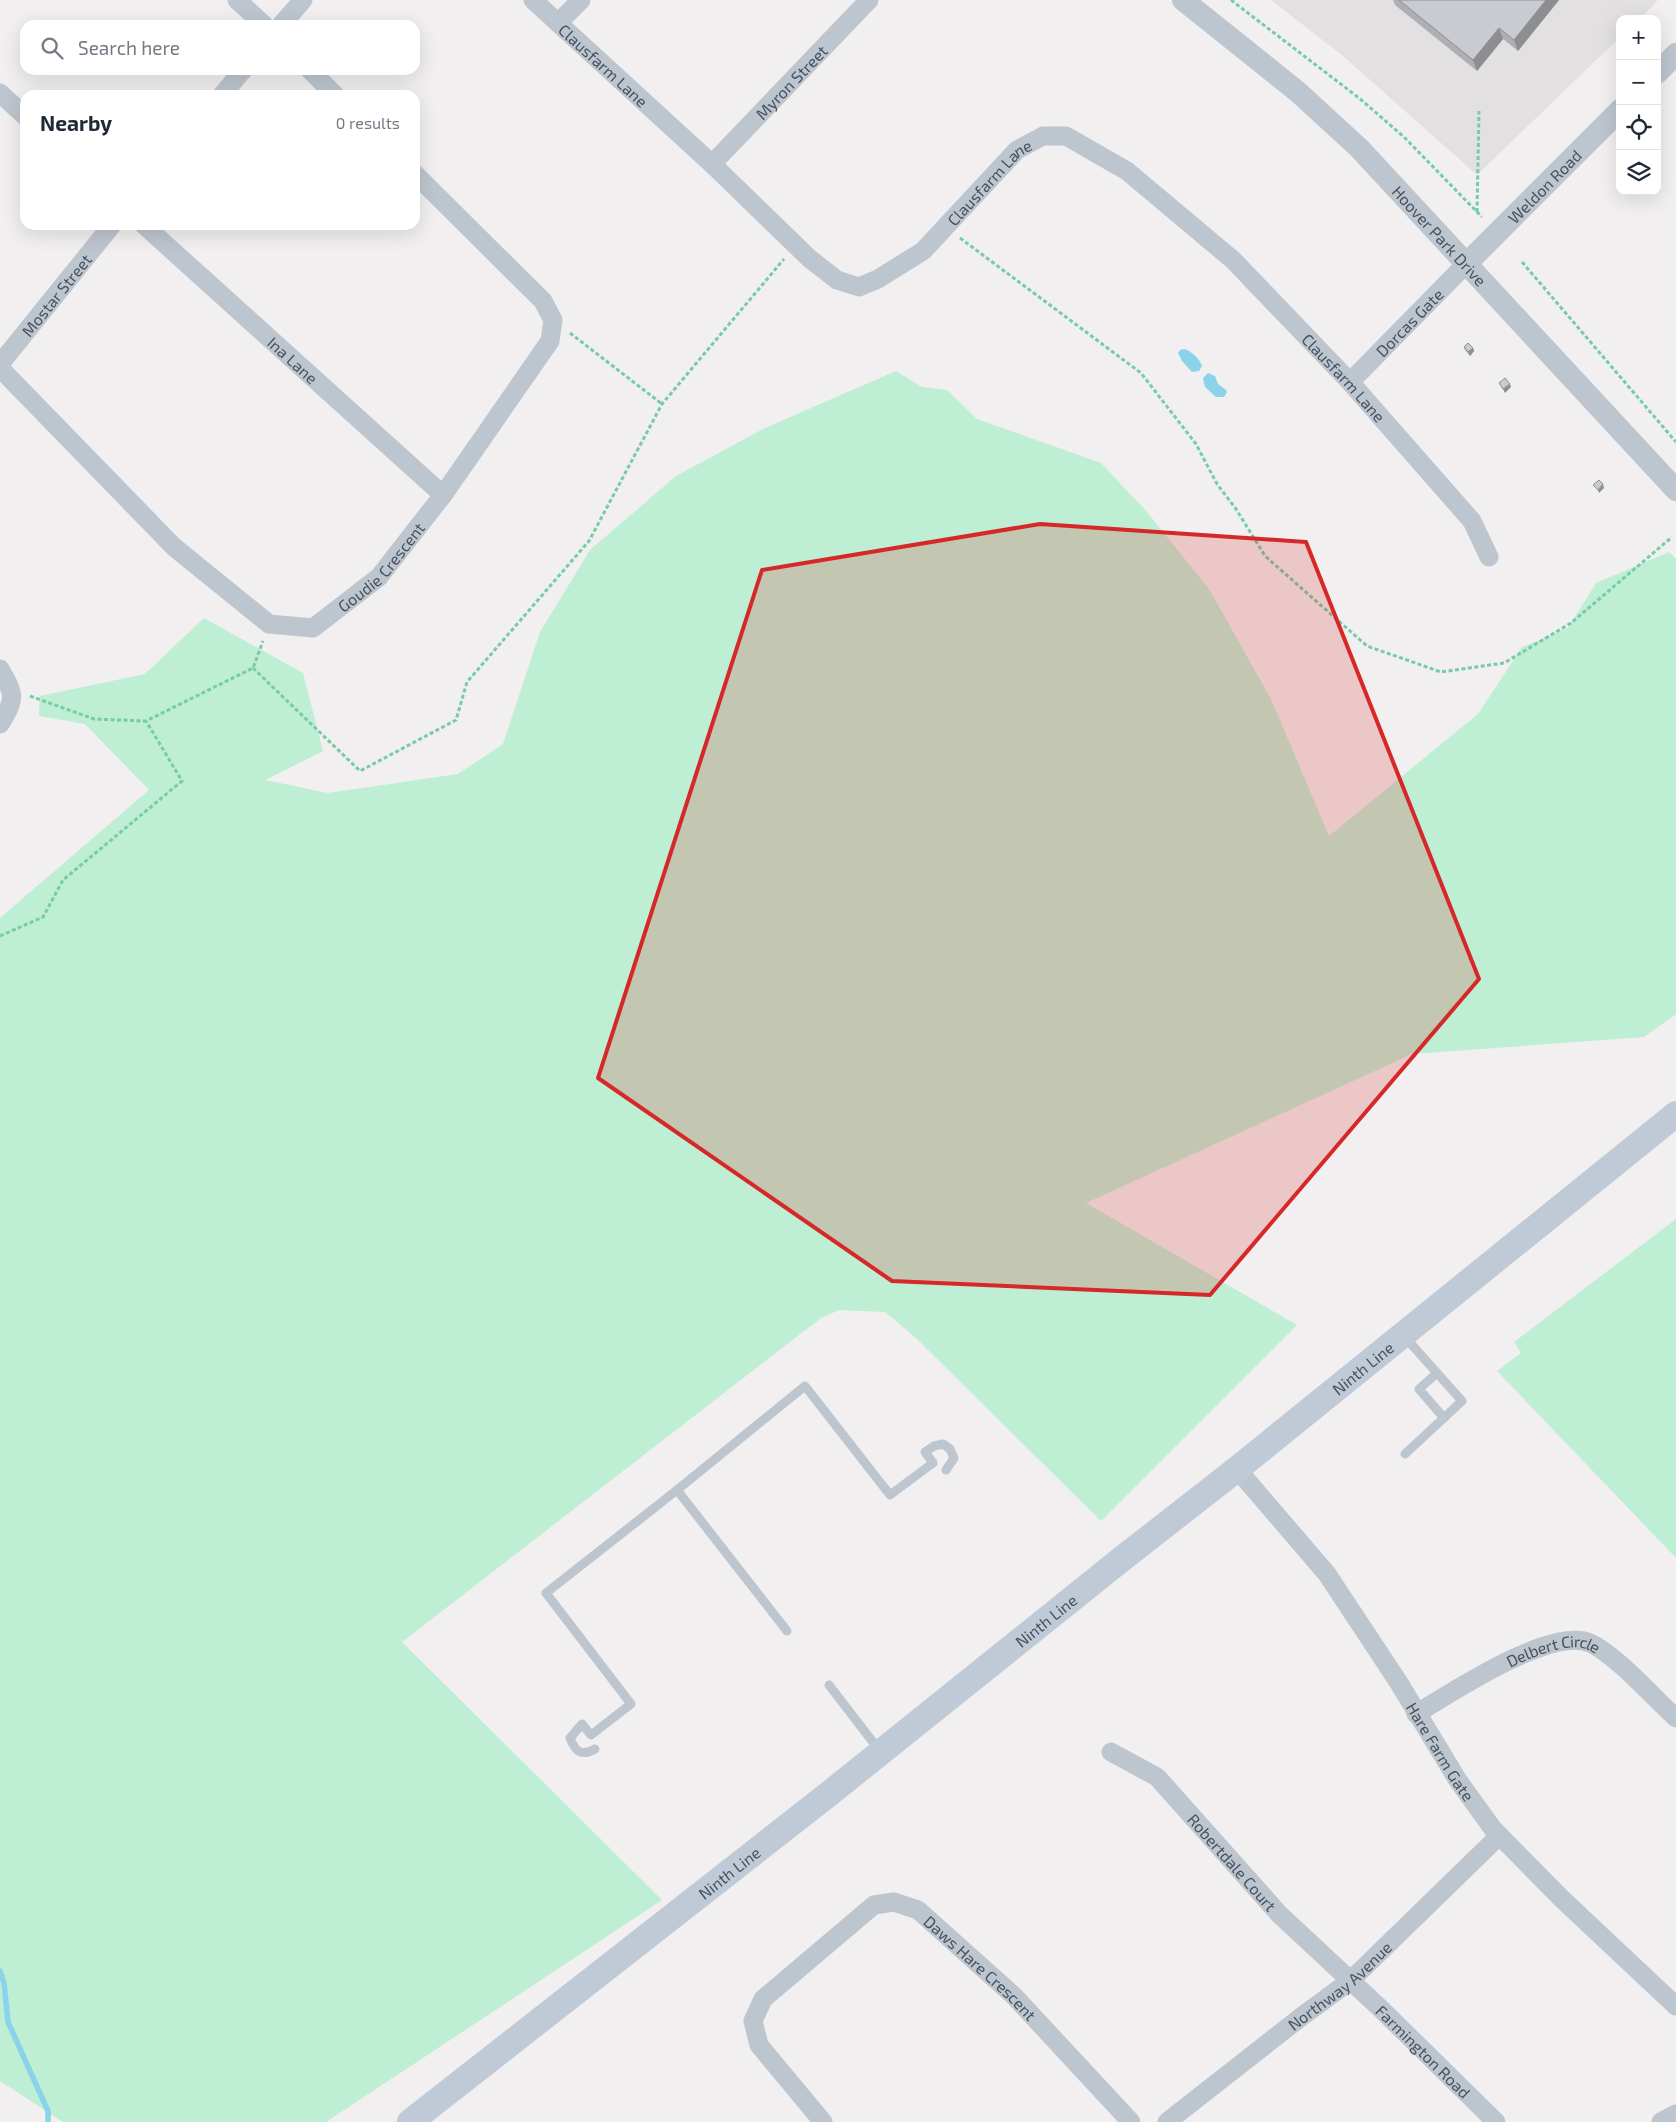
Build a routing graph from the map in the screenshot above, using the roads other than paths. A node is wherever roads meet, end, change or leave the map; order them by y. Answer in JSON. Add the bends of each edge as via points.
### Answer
{"nodes":[{"id":1,"x":238,"y":0,"type":"edge"},
{"id":2,"x":303,"y":0,"type":"edge"},
{"id":3,"x":533,"y":0,"type":"edge"},
{"id":4,"x":581,"y":0,"type":"edge"},
{"id":5,"x":869,"y":0,"type":"edge"},
{"id":6,"x":1183,"y":0,"type":"edge"},
{"id":7,"x":259,"y":20,"type":"edge"},
{"id":8,"x":285,"y":20,"type":"edge"},
{"id":9,"x":558,"y":23,"type":"junction"},
{"id":10,"x":1676,"y":54,"type":"edge"},
{"id":11,"x":1661,"y":68,"type":"edge"},
{"id":12,"x":239,"y":75,"type":"edge"},
{"id":13,"x":315,"y":75,"type":"edge"},
{"id":14,"x":226,"y":90,"type":"edge"},
{"id":15,"x":330,"y":90,"type":"edge"},
{"id":16,"x":0,"y":94,"type":"edge"},
{"id":17,"x":20,"y":112,"type":"edge"},
{"id":18,"x":1616,"y":114,"type":"edge"},
{"id":19,"x":712,"y":164,"type":"junction"},
{"id":20,"x":420,"y":179,"type":"edge"},
{"id":21,"x":108,"y":230,"type":"edge"},
{"id":22,"x":150,"y":230,"type":"edge"},
{"id":23,"x":1467,"y":263,"type":"junction"},
{"id":24,"x":0,"y":364,"type":"edge"},
{"id":25,"x":0,"y":368,"type":"edge"},
{"id":26,"x":1350,"y":382,"type":"junction"},
{"id":27,"x":1676,"y":490,"type":"edge"},
{"id":28,"x":443,"y":496,"type":"junction"},
{"id":29,"x":1489,"y":557,"type":"dead end"},
{"id":30,"x":0,"y":669,"type":"edge"},
{"id":31,"x":0,"y":724,"type":"edge"},
{"id":32,"x":1676,"y":1114,"type":"edge"},
{"id":33,"x":1402,"y":1334,"type":"junction"},
{"id":34,"x":1437,"y":1374,"type":"junction"},
{"id":35,"x":1444,"y":1418,"type":"junction"},
{"id":36,"x":1405,"y":1454,"type":"dead end"},
{"id":37,"x":939,"y":1467,"type":"dead end"},
{"id":38,"x":1237,"y":1469,"type":"junction"},
{"id":39,"x":677,"y":1490,"type":"junction"},
{"id":40,"x":786,"y":1631,"type":"dead end"},
{"id":41,"x":829,"y":1686,"type":"dead end"},
{"id":42,"x":1416,"y":1714,"type":"junction"},
{"id":43,"x":1676,"y":1718,"type":"edge"},
{"id":44,"x":593,"y":1741,"type":"dead end"},
{"id":45,"x":881,"y":1752,"type":"junction"},
{"id":46,"x":1111,"y":1752,"type":"dead end"},
{"id":47,"x":1499,"y":1836,"type":"junction"},
{"id":48,"x":1350,"y":1981,"type":"junction"},
{"id":49,"x":1676,"y":2006,"type":"edge"},
{"id":50,"x":1676,"y":2114,"type":"edge"},
{"id":51,"x":410,"y":2122,"type":"edge"},
{"id":52,"x":824,"y":2122,"type":"edge"},
{"id":53,"x":1131,"y":2122,"type":"edge"},
{"id":54,"x":1167,"y":2122,"type":"edge"},
{"id":55,"x":1496,"y":2122,"type":"edge"},
{"id":56,"x":1661,"y":2122,"type":"edge"}],
"edges":[{"from":1,"to":7,"type":"street"},
{"from":2,"to":8,"type":"street"},
{"from":3,"to":9,"type":"street","name":"Clausfarm Lane"},
{"from":4,"to":9,"type":"street"},
{"from":5,"to":19,"type":"street","name":"Myron Street"},
{"from":6,"to":23,"type":"street","name":"Hoover Park Drive","via":[[1298,92],[1359,148]]},
{"from":9,"to":19,"type":"street","name":"Clausfarm Lane"},
{"from":10,"to":11,"type":"street"},
{"from":12,"to":14,"type":"street"},
{"from":13,"to":15,"type":"street"},
{"from":16,"to":17,"type":"street"},
{"from":18,"to":23,"type":"street","name":"Weldon Road"},
{"from":19,"to":26,"type":"street","name":"Clausfarm Lane","via":[[836,280],[859,287],[922,252],[1017,150],[1043,136],[1066,136],[1127,171],[1234,260]]},
{"from":20,"to":28,"type":"street","name":"Goudie Crescent","via":[[543,301],[553,320],[550,341]]},
{"from":21,"to":24,"type":"street","name":"Mostar Street"},
{"from":22,"to":28,"type":"street","name":"Ina Lane"},
{"from":23,"to":26,"type":"street","name":"Dorcas Gate"},
{"from":23,"to":27,"type":"street","name":"Hoover Park Drive"},
{"from":25,"to":28,"type":"street","name":"Goudie Crescent","via":[[174,547],[269,624],[313,628],[379,577]]},
{"from":26,"to":29,"type":"street","name":"Clausfarm Lane","via":[[1472,521]]},
{"from":30,"to":31,"type":"street","via":[[11,689],[12,704]]},
{"from":32,"to":33,"type":"main road","name":"Ninth Line"},
{"from":33,"to":34,"type":"lane"},
{"from":33,"to":38,"type":"main road","name":"Ninth Line"},
{"from":34,"to":35,"type":"lane","via":[[1462,1401]]},
{"from":34,"to":35,"type":"lane","via":[[1419,1389]]},
{"from":35,"to":36,"type":"lane"},
{"from":37,"to":39,"type":"lane","via":[[890,1495],[806,1386]]},
{"from":38,"to":42,"type":"street","name":"Hare Farm Gate","via":[[1327,1574]]},
{"from":38,"to":45,"type":"main road","name":"Ninth Line"},
{"from":39,"to":40,"type":"lane"},
{"from":39,"to":44,"type":"lane","via":[[546,1593],[631,1704]]},
{"from":41,"to":45,"type":"lane"},
{"from":42,"to":43,"type":"street","name":"Delbert Circle","via":[[1517,1658],[1554,1642],[1573,1639],[1591,1643],[1608,1655]]},
{"from":42,"to":47,"type":"street","name":"Hare Farm Gate","via":[[1468,1796]]},
{"from":45,"to":51,"type":"main road","name":"Ninth Line"},
{"from":46,"to":48,"type":"street","name":"Robertdale Court","via":[[1157,1778],[1279,1914]]},
{"from":47,"to":48,"type":"street","name":"Northway Avenue"},
{"from":47,"to":49,"type":"street","name":"Hare Farm Gate"},
{"from":48,"to":54,"type":"street","name":"Northway Avenue"},
{"from":48,"to":55,"type":"street","name":"Farmington Road"},
{"from":50,"to":56,"type":"street"},
{"from":52,"to":53,"type":"street","name":"Daws Hare Crescent","via":[[759,2045],[753,2021],[763,1999],[874,1905],[894,1902],[918,1910],[1014,1996]]}]}
